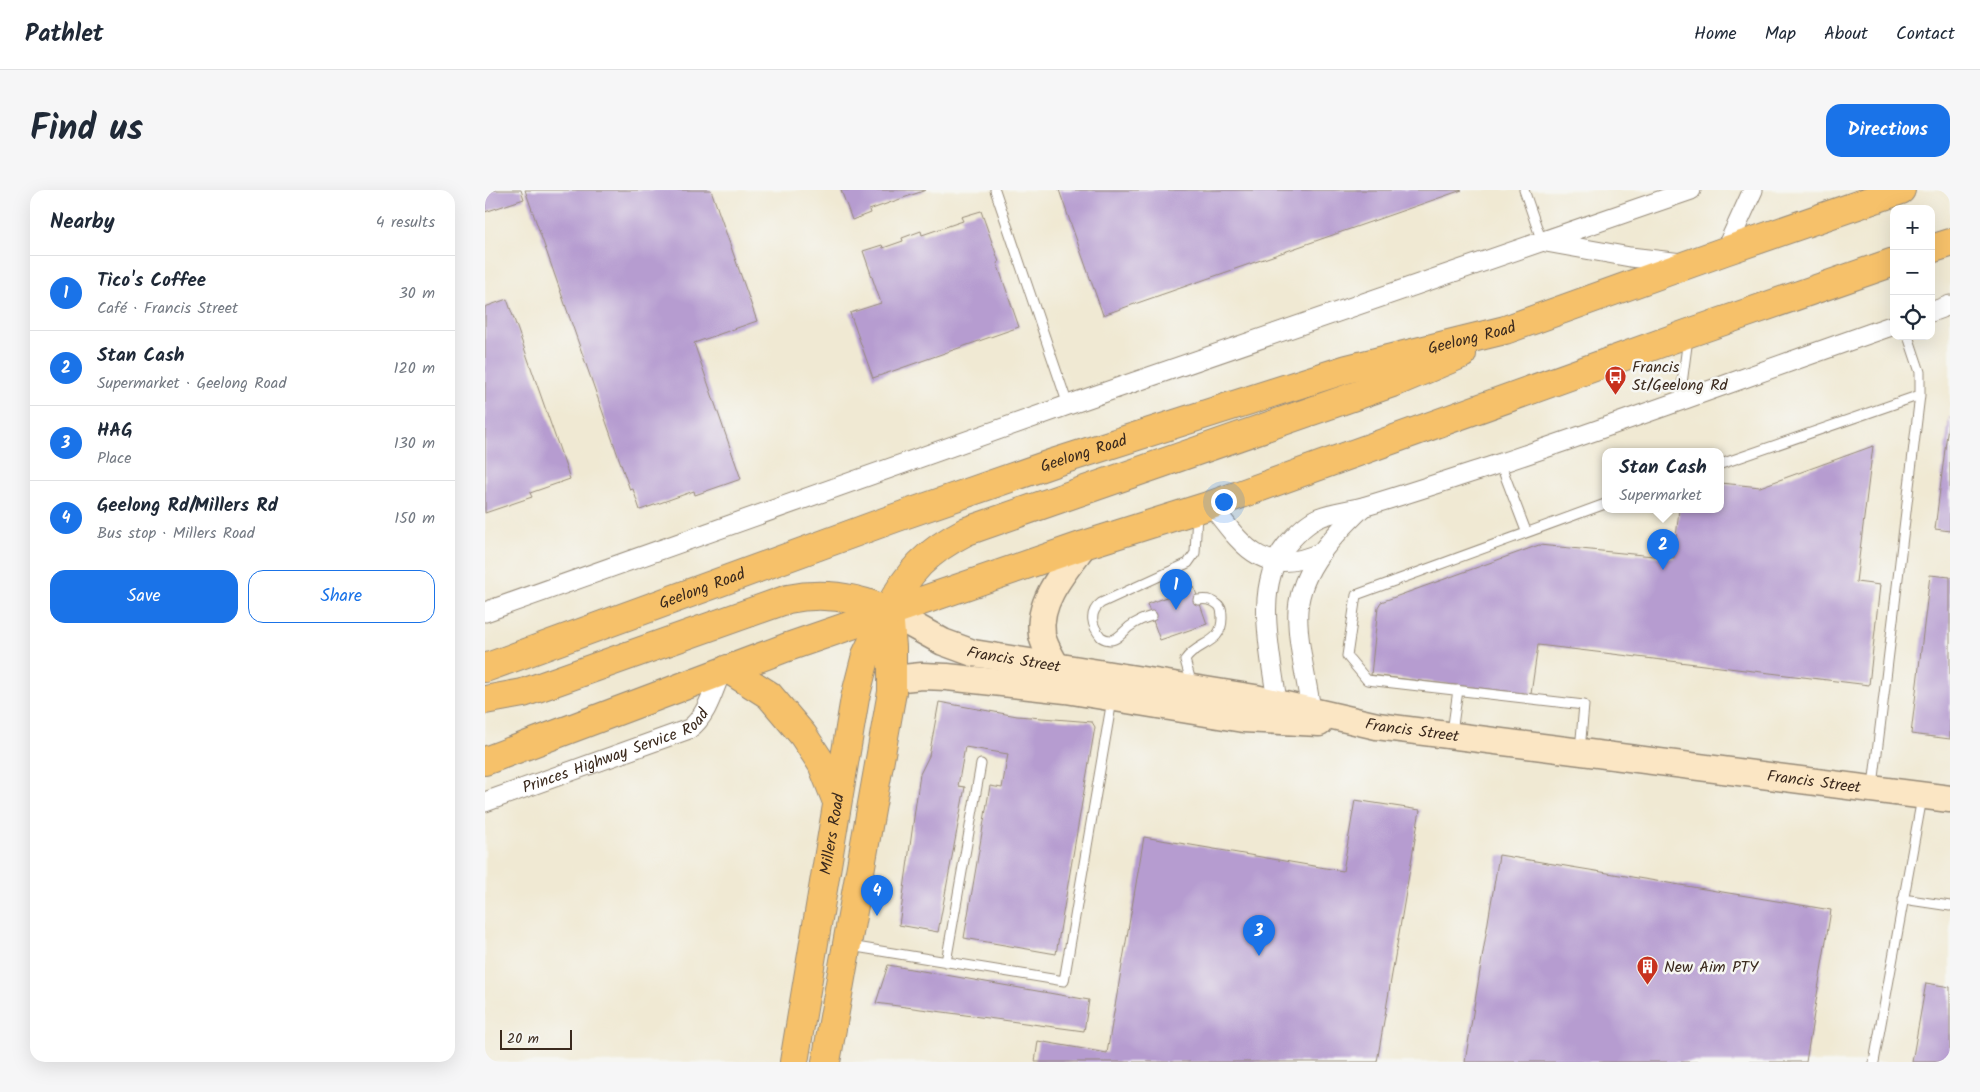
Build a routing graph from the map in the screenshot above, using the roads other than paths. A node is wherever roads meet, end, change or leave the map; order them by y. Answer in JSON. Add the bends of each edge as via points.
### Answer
{"nodes":[{"id":1,"x":995,"y":190,"type":"edge"},
{"id":2,"x":1524,"y":190,"type":"edge"},
{"id":3,"x":1691,"y":190,"type":"edge"},
{"id":4,"x":1753,"y":190,"type":"edge"},
{"id":5,"x":1901,"y":190,"type":"edge"},
{"id":6,"x":1542,"y":242,"type":"junction"},
{"id":7,"x":1950,"y":243,"type":"edge"},
{"id":8,"x":1935,"y":248,"type":"edge"},
{"id":9,"x":1725,"y":250,"type":"junction"},
{"id":10,"x":1691,"y":263,"type":"junction"},
{"id":11,"x":1890,"y":263,"type":"edge"},
{"id":12,"x":1950,"y":305,"type":"edge"},
{"id":13,"x":1935,"y":311,"type":"edge"},
{"id":14,"x":1890,"y":326,"type":"edge"},
{"id":15,"x":1505,"y":330,"type":"junction"},
{"id":16,"x":1689,"y":333,"type":"junction"},
{"id":17,"x":1909,"y":340,"type":"edge"},
{"id":18,"x":1920,"y":395,"type":"junction"},
{"id":19,"x":1680,"y":399,"type":"junction"},
{"id":20,"x":1068,"y":405,"type":"junction"},
{"id":21,"x":1500,"y":463,"type":"junction"},
{"id":22,"x":1724,"y":463,"type":"edge"},
{"id":23,"x":1602,"y":505,"type":"edge"},
{"id":24,"x":1204,"y":506,"type":"junction"},
{"id":25,"x":1363,"y":508,"type":"junction"},
{"id":26,"x":1526,"y":532,"type":"junction"},
{"id":27,"x":1084,"y":546,"type":"junction"},
{"id":28,"x":1322,"y":552,"type":"junction"},
{"id":29,"x":1276,"y":562,"type":"junction"},
{"id":30,"x":1198,"y":600,"type":"dead end"},
{"id":31,"x":485,"y":612,"type":"edge"},
{"id":32,"x":887,"y":612,"type":"junction"},
{"id":33,"x":1152,"y":616,"type":"dead end"},
{"id":34,"x":1056,"y":666,"type":"junction"},
{"id":35,"x":485,"y":668,"type":"edge"},
{"id":36,"x":725,"y":670,"type":"junction"},
{"id":37,"x":893,"y":679,"type":"junction"},
{"id":38,"x":1114,"y":686,"type":"junction"},
{"id":39,"x":1193,"y":688,"type":"junction"},
{"id":40,"x":1457,"y":690,"type":"junction"},
{"id":41,"x":485,"y":700,"type":"edge"},
{"id":42,"x":1277,"y":702,"type":"junction"},
{"id":43,"x":1302,"y":716,"type":"junction"},
{"id":44,"x":1451,"y":736,"type":"junction"},
{"id":45,"x":1580,"y":752,"type":"junction"},
{"id":46,"x":485,"y":762,"type":"edge"},
{"id":47,"x":981,"y":764,"type":"dead end"},
{"id":48,"x":1872,"y":789,"type":"junction"},
{"id":49,"x":1923,"y":796,"type":"junction"},
{"id":50,"x":1950,"y":799,"type":"edge"},
{"id":51,"x":485,"y":802,"type":"edge"},
{"id":52,"x":837,"y":803,"type":"junction"},
{"id":53,"x":871,"y":809,"type":"junction"},
{"id":54,"x":1903,"y":899,"type":"junction"},
{"id":55,"x":1950,"y":906,"type":"edge"},
{"id":56,"x":846,"y":946,"type":"junction"},
{"id":57,"x":946,"y":962,"type":"junction"},
{"id":58,"x":794,"y":1062,"type":"edge"},
{"id":59,"x":826,"y":1062,"type":"edge"},
{"id":60,"x":1874,"y":1062,"type":"edge"}],
"edges":[{"from":1,"to":20,"type":"lane"},
{"from":2,"to":6,"type":"lane"},
{"from":3,"to":6,"type":"street","name":"Geelong Road"},
{"from":4,"to":9,"type":"street"},
{"from":5,"to":9,"type":"main road","name":"Geelong Road"},
{"from":6,"to":10,"type":"street","name":"Geelong Road","via":[[1629,257]]},
{"from":6,"to":20,"type":"street","name":"Geelong Road"},
{"from":7,"to":8,"type":"main road"},
{"from":9,"to":10,"type":"main road","name":"Geelong Road"},
{"from":10,"to":15,"type":"main road","name":"Geelong Road"},
{"from":11,"to":16,"type":"main road"},
{"from":12,"to":13,"type":"street"},
{"from":14,"to":19,"type":"street"},
{"from":15,"to":32,"type":"main road","via":[[1454,358],[1398,381],[967,532],[945,543],[923,560],[899,588]]},
{"from":15,"to":35,"type":"main road","name":"Geelong Road","via":[[1347,369],[1056,462]]},
{"from":16,"to":19,"type":"lane"},
{"from":16,"to":24,"type":"main road"},
{"from":17,"to":18,"type":"lane","via":[[1920,372]]},
{"from":18,"to":22,"type":"lane"},
{"from":18,"to":48,"type":"lane"},
{"from":19,"to":21,"type":"street"},
{"from":20,"to":31,"type":"street","name":"Geelong Road"},
{"from":21,"to":25,"type":"street"},
{"from":21,"to":26,"type":"lane"},
{"from":23,"to":26,"type":"lane"},
{"from":24,"to":27,"type":"main road"},
{"from":24,"to":29,"type":"street","via":[[1250,550]]},
{"from":24,"to":33,"type":"lane","via":[[1193,558],[1181,568],[1101,603],[1094,611],[1093,623],[1101,637],[1112,640]]},
{"from":25,"to":28,"type":"street"},
{"from":25,"to":29,"type":"street","via":[[1313,521],[1290,541]]},
{"from":26,"to":40,"type":"lane","via":[[1356,595],[1347,656],[1367,680]]},
{"from":27,"to":32,"type":"main road"},
{"from":27,"to":34,"type":"main road","via":[[1053,588],[1043,614],[1043,640]]},
{"from":28,"to":29,"type":"street","via":[[1300,560]]},
{"from":28,"to":43,"type":"street","via":[[1305,582],[1299,609]]},
{"from":29,"to":42,"type":"street","via":[[1268,587],[1266,613]]},
{"from":30,"to":39,"type":"lane","via":[[1209,600],[1219,606],[1222,623],[1216,638],[1194,650],[1185,660]]},
{"from":32,"to":34,"type":"main road","name":"Francis Street","via":[[943,642],[973,653]]},
{"from":32,"to":36,"type":"main road"},
{"from":32,"to":37,"type":"main road","name":"Millers Road","via":[[893,647]]},
{"from":32,"to":41,"type":"main road","via":[[839,596],[788,599],[523,693]]},
{"from":32,"to":52,"type":"main road","name":"Millers Road","via":[[866,656],[859,682]]},
{"from":34,"to":38,"type":"main road","name":"Francis Street"},
{"from":36,"to":46,"type":"main road"},
{"from":36,"to":51,"type":"street","name":"Princes Highway Service Road","via":[[699,720],[689,729]]},
{"from":36,"to":52,"type":"main road","via":[[769,695],[803,735],[822,764]]},
{"from":37,"to":38,"type":"main road","via":[[922,676],[1039,687]]},
{"from":37,"to":53,"type":"main road","name":"Millers Road"},
{"from":38,"to":39,"type":"main road","name":"Francis Street"},
{"from":38,"to":43,"type":"main road","name":"Francis Street","via":[[1243,719]]},
{"from":38,"to":57,"type":"lane","via":[[1064,981]]},
{"from":39,"to":42,"type":"main road","name":"Francis Street"},
{"from":40,"to":44,"type":"lane"},
{"from":40,"to":45,"type":"lane","via":[[1584,705]]},
{"from":42,"to":43,"type":"main road"},
{"from":43,"to":44,"type":"main road","name":"Francis Street"},
{"from":44,"to":45,"type":"main road","name":"Francis Street"},
{"from":45,"to":48,"type":"main road","name":"Francis Street"},
{"from":47,"to":57,"type":"lane"},
{"from":48,"to":49,"type":"main road","name":"Francis Street"},
{"from":49,"to":50,"type":"main road","name":"Francis Street"},
{"from":49,"to":54,"type":"lane"},
{"from":52,"to":53,"type":"main road"},
{"from":52,"to":58,"type":"main road","name":"Millers Road"},
{"from":53,"to":56,"type":"main road","name":"Millers Road"},
{"from":54,"to":55,"type":"lane"},
{"from":54,"to":60,"type":"lane"},
{"from":56,"to":57,"type":"lane"},
{"from":56,"to":59,"type":"main road","name":"Millers Road"}]}
